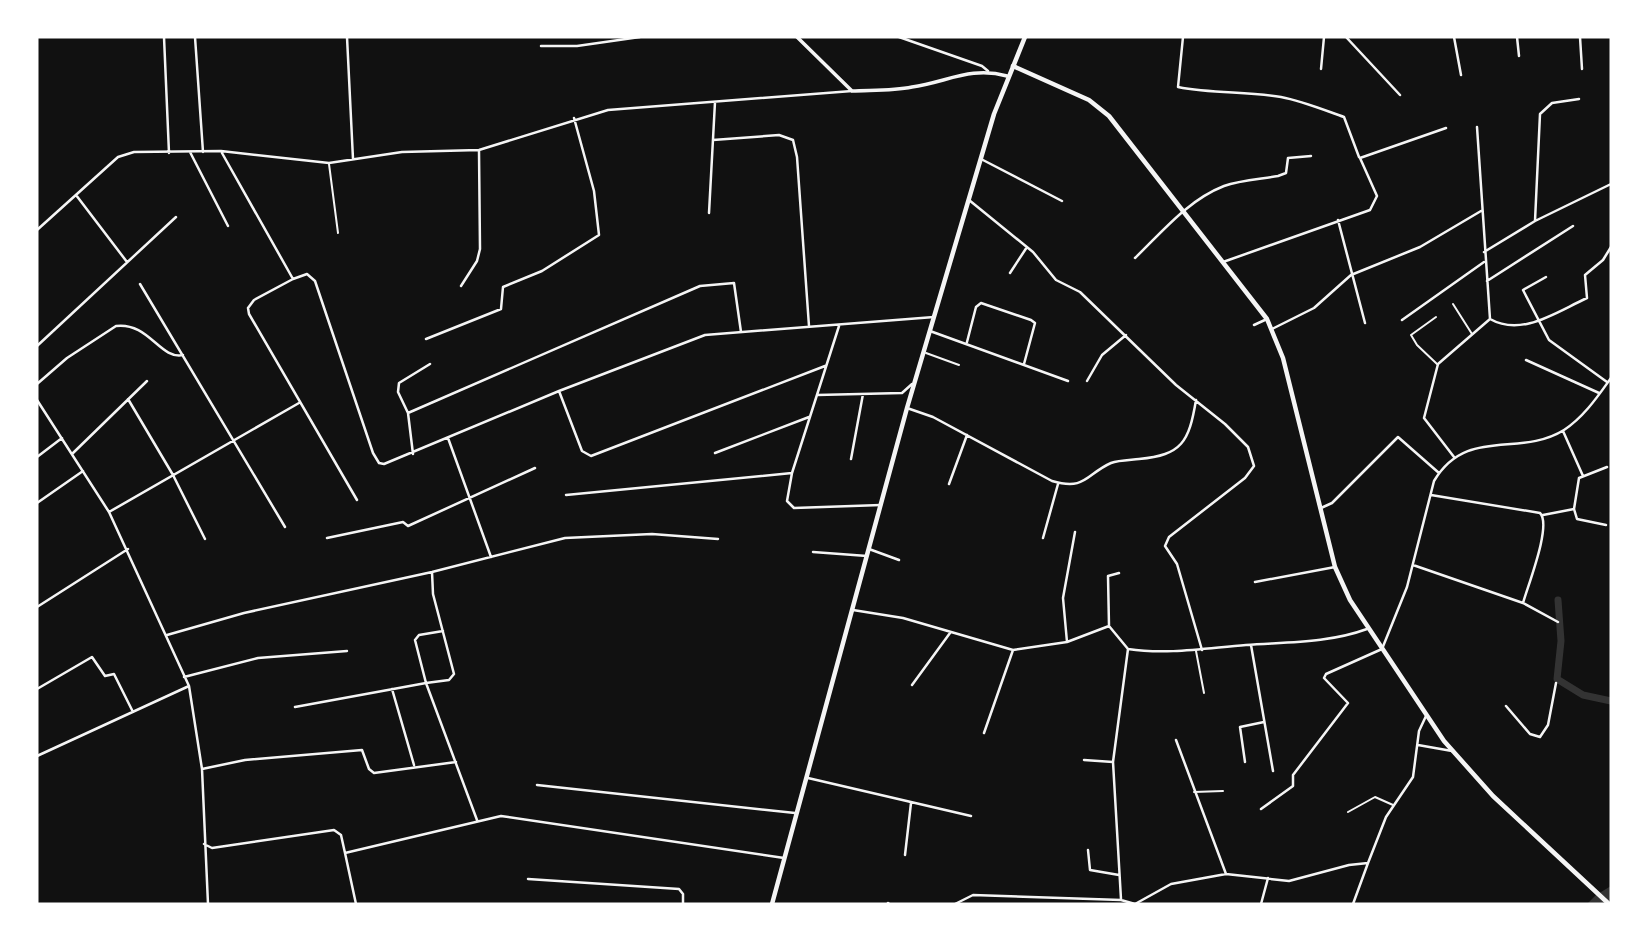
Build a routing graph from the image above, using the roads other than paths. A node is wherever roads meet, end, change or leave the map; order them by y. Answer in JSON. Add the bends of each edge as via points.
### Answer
{"nodes":[{"id":1,"x":164,"y":37,"type":"edge"},
{"id":2,"x":195,"y":37,"type":"edge"},
{"id":3,"x":347,"y":37,"type":"edge"},
{"id":4,"x":640,"y":37,"type":"edge"},
{"id":5,"x":797,"y":37,"type":"edge"},
{"id":6,"x":899,"y":37,"type":"edge"},
{"id":7,"x":1025,"y":37,"type":"edge"},
{"id":8,"x":1183,"y":37,"type":"edge"},
{"id":9,"x":1324,"y":37,"type":"edge"},
{"id":10,"x":1346,"y":37,"type":"edge"},
{"id":11,"x":1454,"y":37,"type":"edge"},
{"id":12,"x":1517,"y":37,"type":"edge"},
{"id":13,"x":1580,"y":37,"type":"edge"},
{"id":14,"x":541,"y":46,"type":"dead end"},
{"id":15,"x":1519,"y":55,"type":"dead end"},
{"id":16,"x":1013,"y":66,"type":"junction"},
{"id":17,"x":1321,"y":69,"type":"dead end"},
{"id":18,"x":1581,"y":69,"type":"dead end"},
{"id":19,"x":988,"y":71,"type":"junction"},
{"id":20,"x":1461,"y":75,"type":"dead end"},
{"id":21,"x":1007,"y":76,"type":"junction"},
{"id":22,"x":852,"y":91,"type":"junction"},
{"id":23,"x":1400,"y":95,"type":"dead end"},
{"id":24,"x":1579,"y":99,"type":"dead end"},
{"id":25,"x":715,"y":102,"type":"junction"},
{"id":26,"x":574,"y":118,"type":"junction"},
{"id":27,"x":1477,"y":127,"type":"dead end"},
{"id":28,"x":1446,"y":128,"type":"dead end"},
{"id":29,"x":713,"y":140,"type":"junction"},
{"id":30,"x":479,"y":150,"type":"junction"},
{"id":31,"x":221,"y":151,"type":"junction"},
{"id":32,"x":190,"y":152,"type":"junction"},
{"id":33,"x":203,"y":152,"type":"junction"},
{"id":34,"x":169,"y":153,"type":"junction"},
{"id":35,"x":1311,"y":156,"type":"dead end"},
{"id":36,"x":1360,"y":158,"type":"junction"},
{"id":37,"x":353,"y":159,"type":"junction"},
{"id":38,"x":981,"y":159,"type":"junction"},
{"id":39,"x":329,"y":163,"type":"junction"},
{"id":40,"x":1611,"y":184,"type":"edge"},
{"id":41,"x":76,"y":195,"type":"junction"},
{"id":42,"x":969,"y":200,"type":"junction"},
{"id":43,"x":1062,"y":201,"type":"dead end"},
{"id":44,"x":1183,"y":211,"type":"junction"},
{"id":45,"x":1481,"y":211,"type":"junction"},
{"id":46,"x":709,"y":213,"type":"dead end"},
{"id":47,"x":176,"y":217,"type":"dead end"},
{"id":48,"x":1338,"y":220,"type":"junction"},
{"id":49,"x":1535,"y":221,"type":"junction"},
{"id":50,"x":228,"y":226,"type":"dead end"},
{"id":51,"x":1573,"y":226,"type":"dead end"},
{"id":52,"x":37,"y":230,"type":"edge"},
{"id":53,"x":338,"y":233,"type":"dead end"},
{"id":54,"x":1027,"y":247,"type":"junction"},
{"id":55,"x":1611,"y":247,"type":"edge"},
{"id":56,"x":1484,"y":252,"type":"junction"},
{"id":57,"x":1135,"y":258,"type":"dead end"},
{"id":58,"x":127,"y":262,"type":"junction"},
{"id":59,"x":1223,"y":262,"type":"junction"},
{"id":60,"x":1484,"y":262,"type":"junction"},
{"id":61,"x":1010,"y":273,"type":"dead end"},
{"id":62,"x":1351,"y":275,"type":"junction"},
{"id":63,"x":1546,"y":277,"type":"dead end"},
{"id":64,"x":293,"y":279,"type":"junction"},
{"id":65,"x":1486,"y":282,"type":"junction"},
{"id":66,"x":140,"y":284,"type":"dead end"},
{"id":67,"x":461,"y":286,"type":"dead end"},
{"id":68,"x":1453,"y":304,"type":"dead end"},
{"id":69,"x":934,"y":317,"type":"junction"},
{"id":70,"x":1436,"y":317,"type":"dead end"},
{"id":71,"x":1267,"y":319,"type":"junction"},
{"id":72,"x":1402,"y":320,"type":"dead end"},
{"id":73,"x":1490,"y":320,"type":"junction"},
{"id":74,"x":1537,"y":320,"type":"junction"},
{"id":75,"x":1365,"y":323,"type":"dead end"},
{"id":76,"x":1254,"y":325,"type":"dead end"},
{"id":77,"x":809,"y":326,"type":"junction"},
{"id":78,"x":839,"y":327,"type":"junction"},
{"id":79,"x":1272,"y":329,"type":"junction"},
{"id":80,"x":930,"y":331,"type":"junction"},
{"id":81,"x":741,"y":332,"type":"junction"},
{"id":82,"x":1126,"y":335,"type":"junction"},
{"id":83,"x":1473,"y":335,"type":"junction"},
{"id":84,"x":426,"y":339,"type":"dead end"},
{"id":85,"x":967,"y":342,"type":"junction"},
{"id":86,"x":37,"y":346,"type":"edge"},
{"id":87,"x":925,"y":352,"type":"junction"},
{"id":88,"x":183,"y":355,"type":"junction"},
{"id":89,"x":1526,"y":360,"type":"dead end"},
{"id":90,"x":430,"y":364,"type":"dead end"},
{"id":91,"x":1438,"y":364,"type":"junction"},
{"id":92,"x":959,"y":365,"type":"dead end"},
{"id":93,"x":1024,"y":365,"type":"junction"},
{"id":94,"x":825,"y":366,"type":"junction"},
{"id":95,"x":918,"y":376,"type":"junction"},
{"id":96,"x":1611,"y":378,"type":"edge"},
{"id":97,"x":1068,"y":381,"type":"dead end"},
{"id":98,"x":1087,"y":381,"type":"dead end"},
{"id":99,"x":146,"y":382,"type":"dead end"},
{"id":100,"x":1608,"y":383,"type":"junction"},
{"id":101,"x":37,"y":384,"type":"edge"},
{"id":102,"x":559,"y":391,"type":"junction"},
{"id":103,"x":1600,"y":393,"type":"junction"},
{"id":104,"x":863,"y":394,"type":"junction"},
{"id":105,"x":817,"y":395,"type":"junction"},
{"id":106,"x":1196,"y":398,"type":"junction"},
{"id":107,"x":128,"y":399,"type":"junction"},
{"id":108,"x":37,"y":400,"type":"edge"},
{"id":109,"x":299,"y":403,"type":"junction"},
{"id":110,"x":907,"y":408,"type":"junction"},
{"id":111,"x":408,"y":413,"type":"junction"},
{"id":112,"x":810,"y":417,"type":"junction"},
{"id":113,"x":1563,"y":431,"type":"junction"},
{"id":114,"x":967,"y":435,"type":"junction"},
{"id":115,"x":62,"y":438,"type":"junction"},
{"id":116,"x":447,"y":439,"type":"junction"},
{"id":117,"x":234,"y":440,"type":"junction"},
{"id":118,"x":715,"y":453,"type":"dead end"},
{"id":119,"x":72,"y":454,"type":"junction"},
{"id":120,"x":413,"y":454,"type":"junction"},
{"id":121,"x":37,"y":457,"type":"edge"},
{"id":122,"x":1454,"y":457,"type":"junction"},
{"id":123,"x":851,"y":459,"type":"dead end"},
{"id":124,"x":1606,"y":467,"type":"dead end"},
{"id":125,"x":535,"y":468,"type":"dead end"},
{"id":126,"x":83,"y":471,"type":"junction"},
{"id":127,"x":1439,"y":472,"type":"junction"},
{"id":128,"x":792,"y":473,"type":"junction"},
{"id":129,"x":173,"y":475,"type":"junction"},
{"id":130,"x":1583,"y":476,"type":"junction"},
{"id":131,"x":1058,"y":483,"type":"junction"},
{"id":132,"x":948,"y":484,"type":"dead end"},
{"id":133,"x":566,"y":495,"type":"dead end"},
{"id":134,"x":1431,"y":495,"type":"junction"},
{"id":135,"x":470,"y":496,"type":"junction"},
{"id":136,"x":357,"y":500,"type":"dead end"},
{"id":137,"x":37,"y":503,"type":"edge"},
{"id":138,"x":881,"y":505,"type":"junction"},
{"id":139,"x":1321,"y":508,"type":"junction"},
{"id":140,"x":1574,"y":509,"type":"junction"},
{"id":141,"x":109,"y":512,"type":"junction"},
{"id":142,"x":1543,"y":515,"type":"junction"},
{"id":143,"x":1606,"y":525,"type":"dead end"},
{"id":144,"x":285,"y":527,"type":"dead end"},
{"id":145,"x":1075,"y":532,"type":"dead end"},
{"id":146,"x":327,"y":538,"type":"dead end"},
{"id":147,"x":1042,"y":538,"type":"dead end"},
{"id":148,"x":205,"y":539,"type":"dead end"},
{"id":149,"x":718,"y":539,"type":"dead end"},
{"id":150,"x":128,"y":549,"type":"junction"},
{"id":151,"x":869,"y":549,"type":"junction"},
{"id":152,"x":813,"y":552,"type":"dead end"},
{"id":153,"x":867,"y":556,"type":"junction"},
{"id":154,"x":491,"y":557,"type":"junction"},
{"id":155,"x":899,"y":561,"type":"dead end"},
{"id":156,"x":1413,"y":565,"type":"junction"},
{"id":157,"x":1335,"y":567,"type":"junction"},
{"id":158,"x":432,"y":572,"type":"junction"},
{"id":159,"x":1119,"y":573,"type":"dead end"},
{"id":160,"x":1255,"y":582,"type":"dead end"},
{"id":161,"x":1524,"y":603,"type":"junction"},
{"id":162,"x":37,"y":607,"type":"edge"},
{"id":163,"x":853,"y":610,"type":"junction"},
{"id":164,"x":1558,"y":622,"type":"dead end"},
{"id":165,"x":1109,"y":626,"type":"junction"},
{"id":166,"x":1368,"y":628,"type":"junction"},
{"id":167,"x":443,"y":631,"type":"junction"},
{"id":168,"x":950,"y":633,"type":"junction"},
{"id":169,"x":167,"y":635,"type":"junction"},
{"id":170,"x":1067,"y":642,"type":"junction"},
{"id":171,"x":1251,"y":645,"type":"junction"},
{"id":172,"x":1128,"y":649,"type":"junction"},
{"id":173,"x":1382,"y":649,"type":"junction"},
{"id":174,"x":347,"y":650,"type":"dead end"},
{"id":175,"x":1013,"y":650,"type":"junction"},
{"id":176,"x":1195,"y":650,"type":"junction"},
{"id":177,"x":1202,"y":650,"type":"junction"},
{"id":178,"x":184,"y":677,"type":"junction"},
{"id":179,"x":426,"y":683,"type":"junction"},
{"id":180,"x":1556,"y":683,"type":"dead end"},
{"id":181,"x":912,"y":685,"type":"dead end"},
{"id":182,"x":189,"y":687,"type":"junction"},
{"id":183,"x":37,"y":689,"type":"edge"},
{"id":184,"x":392,"y":689,"type":"junction"},
{"id":185,"x":1204,"y":693,"type":"dead end"},
{"id":186,"x":1506,"y":706,"type":"dead end"},
{"id":187,"x":295,"y":707,"type":"dead end"},
{"id":188,"x":133,"y":712,"type":"junction"},
{"id":189,"x":1426,"y":716,"type":"junction"},
{"id":190,"x":1264,"y":722,"type":"junction"},
{"id":191,"x":984,"y":733,"type":"dead end"},
{"id":192,"x":1176,"y":740,"type":"dead end"},
{"id":193,"x":1417,"y":744,"type":"junction"},
{"id":194,"x":1452,"y":751,"type":"junction"},
{"id":195,"x":37,"y":756,"type":"edge"},
{"id":196,"x":1084,"y":760,"type":"dead end"},
{"id":197,"x":456,"y":762,"type":"junction"},
{"id":198,"x":1113,"y":762,"type":"junction"},
{"id":199,"x":1245,"y":762,"type":"dead end"},
{"id":200,"x":414,"y":765,"type":"junction"},
{"id":201,"x":202,"y":769,"type":"junction"},
{"id":202,"x":1273,"y":771,"type":"dead end"},
{"id":203,"x":805,"y":777,"type":"junction"},
{"id":204,"x":537,"y":785,"type":"dead end"},
{"id":205,"x":1223,"y":791,"type":"dead end"},
{"id":206,"x":1194,"y":793,"type":"junction"},
{"id":207,"x":911,"y":803,"type":"junction"},
{"id":208,"x":1394,"y":805,"type":"junction"},
{"id":209,"x":1261,"y":809,"type":"dead end"},
{"id":210,"x":1348,"y":812,"type":"dead end"},
{"id":211,"x":795,"y":813,"type":"junction"},
{"id":212,"x":971,"y":816,"type":"dead end"},
{"id":213,"x":477,"y":820,"type":"junction"},
{"id":214,"x":204,"y":844,"type":"junction"},
{"id":215,"x":1088,"y":850,"type":"dead end"},
{"id":216,"x":345,"y":853,"type":"junction"},
{"id":217,"x":905,"y":855,"type":"dead end"},
{"id":218,"x":783,"y":858,"type":"junction"},
{"id":219,"x":1368,"y":863,"type":"junction"},
{"id":220,"x":1119,"y":874,"type":"junction"},
{"id":221,"x":1226,"y":874,"type":"junction"},
{"id":222,"x":1268,"y":878,"type":"junction"},
{"id":223,"x":528,"y":879,"type":"dead end"},
{"id":224,"x":1121,"y":900,"type":"junction"},
{"id":225,"x":208,"y":904,"type":"edge"},
{"id":226,"x":356,"y":904,"type":"edge"},
{"id":227,"x":683,"y":904,"type":"edge"},
{"id":228,"x":772,"y":904,"type":"edge"},
{"id":229,"x":955,"y":904,"type":"edge"},
{"id":230,"x":1261,"y":904,"type":"edge"},
{"id":231,"x":1353,"y":904,"type":"edge"},
{"id":232,"x":1609,"y":904,"type":"edge"}],
"edges":[{"from":1,"to":34,"type":"street"},
{"from":2,"to":33,"type":"street"},
{"from":3,"to":37,"type":"street"},
{"from":4,"to":14,"type":"street"},
{"from":5,"to":22,"type":"street"},
{"from":6,"to":19,"type":"street"},
{"from":7,"to":16,"type":"main road"},
{"from":8,"to":36,"type":"street","via":[[1178,87],[1212,94],[1282,97],[1344,117]]},
{"from":9,"to":17,"type":"street"},
{"from":10,"to":23,"type":"street"},
{"from":11,"to":20,"type":"street"},
{"from":12,"to":15,"type":"street"},
{"from":13,"to":18,"type":"street"},
{"from":16,"to":21,"type":"main road"},
{"from":16,"to":44,"type":"main road","via":[[1097,105]]},
{"from":19,"to":21,"type":"street"},
{"from":19,"to":22,"type":"street","via":[[956,74],[913,87]]},
{"from":21,"to":38,"type":"main road"},
{"from":22,"to":25,"type":"street"},
{"from":24,"to":49,"type":"street","via":[[1552,103],[1541,114]]},
{"from":25,"to":26,"type":"street","via":[[620,109]]},
{"from":25,"to":29,"type":"street"},
{"from":26,"to":30,"type":"street"},
{"from":26,"to":84,"type":"street","via":[[594,191],[599,235],[542,271],[502,287],[501,309]]},
{"from":27,"to":45,"type":"street"},
{"from":28,"to":36,"type":"street"},
{"from":29,"to":46,"type":"street"},
{"from":29,"to":77,"type":"street","via":[[779,135],[793,140]]},
{"from":30,"to":37,"type":"street"},
{"from":30,"to":67,"type":"street","via":[[480,249]]},
{"from":31,"to":33,"type":"street"},
{"from":31,"to":39,"type":"street"},
{"from":31,"to":64,"type":"street"},
{"from":32,"to":33,"type":"street"},
{"from":32,"to":34,"type":"street"},
{"from":32,"to":50,"type":"street"},
{"from":34,"to":41,"type":"street","via":[[118,156]]},
{"from":35,"to":44,"type":"street","via":[[1289,158],[1286,173],[1226,185]]},
{"from":36,"to":48,"type":"street","via":[[1377,196],[1370,210]]},
{"from":37,"to":39,"type":"street"},
{"from":38,"to":42,"type":"main road"},
{"from":38,"to":43,"type":"street"},
{"from":39,"to":53,"type":"lane"},
{"from":40,"to":49,"type":"street"},
{"from":41,"to":52,"type":"street"},
{"from":41,"to":58,"type":"street"},
{"from":42,"to":54,"type":"street"},
{"from":42,"to":69,"type":"main road"},
{"from":44,"to":57,"type":"street"},
{"from":44,"to":59,"type":"main road"},
{"from":45,"to":56,"type":"street"},
{"from":45,"to":62,"type":"street","via":[[1420,247]]},
{"from":47,"to":58,"type":"street"},
{"from":48,"to":59,"type":"street"},
{"from":48,"to":62,"type":"street"},
{"from":49,"to":56,"type":"street"},
{"from":51,"to":65,"type":"street"},
{"from":54,"to":61,"type":"street"},
{"from":54,"to":82,"type":"street","via":[[1056,280],[1080,292]]},
{"from":55,"to":74,"type":"street","via":[[1585,275],[1587,298]]},
{"from":56,"to":60,"type":"street"},
{"from":58,"to":86,"type":"street"},
{"from":59,"to":71,"type":"main road"},
{"from":60,"to":65,"type":"street"},
{"from":60,"to":72,"type":"street"},
{"from":62,"to":75,"type":"street"},
{"from":62,"to":79,"type":"street","via":[[1314,308]]},
{"from":63,"to":74,"type":"street","via":[[1522,290]]},
{"from":64,"to":109,"type":"street","via":[[248,308]]},
{"from":64,"to":120,"type":"street","via":[[307,274],[315,281],[379,463]]},
{"from":65,"to":73,"type":"street"},
{"from":66,"to":88,"type":"street"},
{"from":68,"to":83,"type":"lane"},
{"from":69,"to":78,"type":"street"},
{"from":69,"to":80,"type":"main road"},
{"from":70,"to":91,"type":"lane","via":[[1411,335]]},
{"from":71,"to":76,"type":"street"},
{"from":71,"to":79,"type":"main road"},
{"from":73,"to":74,"type":"street","via":[[1518,327]]},
{"from":73,"to":83,"type":"street"},
{"from":74,"to":100,"type":"street","via":[[1549,340]]},
{"from":77,"to":78,"type":"street"},
{"from":77,"to":81,"type":"street"},
{"from":78,"to":94,"type":"street"},
{"from":79,"to":139,"type":"main road"},
{"from":80,"to":85,"type":"street"},
{"from":80,"to":87,"type":"main road"},
{"from":81,"to":102,"type":"street","via":[[705,335]]},
{"from":81,"to":111,"type":"street","via":[[734,283],[700,286]]},
{"from":82,"to":98,"type":"street","via":[[1102,355]]},
{"from":82,"to":106,"type":"street","via":[[1176,385]]},
{"from":83,"to":91,"type":"street"},
{"from":85,"to":93,"type":"street"},
{"from":85,"to":93,"type":"street","via":[[981,303],[1031,320],[1034,331]]},
{"from":87,"to":92,"type":"lane"},
{"from":87,"to":95,"type":"main road"},
{"from":88,"to":101,"type":"street","via":[[169,355],[141,330],[116,326]]},
{"from":88,"to":117,"type":"street"},
{"from":89,"to":103,"type":"street"},
{"from":90,"to":111,"type":"street","via":[[398,383]]},
{"from":91,"to":122,"type":"street","via":[[1424,418]]},
{"from":93,"to":97,"type":"street"},
{"from":94,"to":102,"type":"street","via":[[591,456],[582,451]]},
{"from":94,"to":105,"type":"street"},
{"from":95,"to":104,"type":"street","via":[[901,393]]},
{"from":95,"to":110,"type":"main road"},
{"from":96,"to":100,"type":"street"},
{"from":99,"to":107,"type":"street"},
{"from":100,"to":103,"type":"street"},
{"from":102,"to":116,"type":"street"},
{"from":103,"to":113,"type":"street"},
{"from":104,"to":105,"type":"street"},
{"from":104,"to":123,"type":"street"},
{"from":105,"to":112,"type":"street"},
{"from":106,"to":131,"type":"street","via":[[1191,427],[1181,444],[1166,456],[1112,463],[1082,483]]},
{"from":106,"to":177,"type":"street","via":[[1248,447],[1254,466],[1169,537],[1165,546],[1177,564]]},
{"from":107,"to":119,"type":"street"},
{"from":107,"to":129,"type":"street"},
{"from":108,"to":115,"type":"street"},
{"from":109,"to":117,"type":"street"},
{"from":109,"to":136,"type":"street"},
{"from":110,"to":114,"type":"street"},
{"from":110,"to":138,"type":"main road"},
{"from":111,"to":120,"type":"street"},
{"from":112,"to":118,"type":"street"},
{"from":112,"to":128,"type":"street"},
{"from":113,"to":122,"type":"street","via":[[1539,439],[1472,447]]},
{"from":113,"to":130,"type":"street"},
{"from":114,"to":131,"type":"street"},
{"from":114,"to":132,"type":"street"},
{"from":115,"to":119,"type":"street"},
{"from":115,"to":121,"type":"street"},
{"from":116,"to":120,"type":"street"},
{"from":116,"to":135,"type":"street"},
{"from":117,"to":129,"type":"street"},
{"from":117,"to":144,"type":"street"},
{"from":119,"to":126,"type":"street"},
{"from":122,"to":127,"type":"street"},
{"from":124,"to":130,"type":"street"},
{"from":125,"to":135,"type":"street"},
{"from":126,"to":137,"type":"street"},
{"from":126,"to":141,"type":"street"},
{"from":127,"to":134,"type":"street"},
{"from":127,"to":139,"type":"street","via":[[1398,437],[1332,503]]},
{"from":128,"to":133,"type":"street"},
{"from":128,"to":138,"type":"street","via":[[787,500],[794,508]]},
{"from":129,"to":141,"type":"street"},
{"from":129,"to":148,"type":"street"},
{"from":130,"to":140,"type":"street","via":[[1578,480]]},
{"from":131,"to":147,"type":"street"},
{"from":134,"to":142,"type":"street"},
{"from":134,"to":156,"type":"street"},
{"from":135,"to":146,"type":"street","via":[[408,526],[403,522]]},
{"from":135,"to":154,"type":"street"},
{"from":138,"to":151,"type":"main road"},
{"from":139,"to":157,"type":"main road"},
{"from":140,"to":142,"type":"street"},
{"from":140,"to":143,"type":"street","via":[[1577,519]]},
{"from":141,"to":150,"type":"street"},
{"from":142,"to":161,"type":"street","via":[[1543,537]]},
{"from":145,"to":170,"type":"street","via":[[1063,598]]},
{"from":149,"to":154,"type":"street","via":[[652,534],[565,538]]},
{"from":150,"to":162,"type":"street"},
{"from":150,"to":169,"type":"street"},
{"from":151,"to":153,"type":"main road"},
{"from":151,"to":155,"type":"street"},
{"from":152,"to":153,"type":"street"},
{"from":153,"to":163,"type":"main road"},
{"from":154,"to":158,"type":"street"},
{"from":156,"to":161,"type":"street"},
{"from":156,"to":173,"type":"street"},
{"from":157,"to":160,"type":"street"},
{"from":157,"to":166,"type":"main road"},
{"from":158,"to":167,"type":"street"},
{"from":158,"to":169,"type":"street","via":[[244,613]]},
{"from":159,"to":165,"type":"street","via":[[1108,576]]},
{"from":161,"to":164,"type":"street"},
{"from":163,"to":168,"type":"street","via":[[903,618]]},
{"from":163,"to":203,"type":"main road"},
{"from":165,"to":170,"type":"street"},
{"from":165,"to":172,"type":"street"},
{"from":166,"to":171,"type":"street","via":[[1339,638]]},
{"from":166,"to":173,"type":"main road"},
{"from":167,"to":179,"type":"street","via":[[419,635],[415,640]]},
{"from":167,"to":179,"type":"street","via":[[453,678]]},
{"from":168,"to":175,"type":"street"},
{"from":168,"to":181,"type":"street"},
{"from":169,"to":178,"type":"street"},
{"from":170,"to":175,"type":"street"},
{"from":171,"to":177,"type":"street"},
{"from":171,"to":190,"type":"street"},
{"from":172,"to":176,"type":"street"},
{"from":172,"to":198,"type":"street"},
{"from":173,"to":189,"type":"main road"},
{"from":173,"to":209,"type":"street","via":[[1326,674],[1324,678],[1348,703],[1293,775],[1293,786]]},
{"from":174,"to":178,"type":"street","via":[[258,658]]},
{"from":175,"to":191,"type":"street"},
{"from":176,"to":177,"type":"street"},
{"from":176,"to":185,"type":"lane"},
{"from":178,"to":182,"type":"street"},
{"from":179,"to":184,"type":"street"},
{"from":179,"to":197,"type":"street"},
{"from":180,"to":186,"type":"street","via":[[1548,725],[1537,739]]},
{"from":182,"to":188,"type":"street"},
{"from":182,"to":201,"type":"street"},
{"from":183,"to":188,"type":"street","via":[[92,657],[104,676],[114,674]]},
{"from":184,"to":187,"type":"street"},
{"from":184,"to":200,"type":"street"},
{"from":188,"to":195,"type":"street"},
{"from":189,"to":193,"type":"street"},
{"from":189,"to":194,"type":"main road"},
{"from":190,"to":199,"type":"street","via":[[1240,727]]},
{"from":190,"to":202,"type":"street"},
{"from":192,"to":206,"type":"street"},
{"from":193,"to":194,"type":"street"},
{"from":193,"to":208,"type":"street","via":[[1413,777]]},
{"from":194,"to":232,"type":"main road","via":[[1493,796]]},
{"from":196,"to":198,"type":"street"},
{"from":197,"to":200,"type":"street"},
{"from":197,"to":213,"type":"street"},
{"from":198,"to":220,"type":"street"},
{"from":200,"to":201,"type":"street","via":[[374,774],[362,750],[245,760]]},
{"from":201,"to":214,"type":"street"},
{"from":203,"to":207,"type":"street"},
{"from":203,"to":211,"type":"main road"},
{"from":204,"to":211,"type":"street"},
{"from":205,"to":206,"type":"lane"},
{"from":206,"to":221,"type":"street"},
{"from":207,"to":212,"type":"street"},
{"from":207,"to":217,"type":"street"},
{"from":208,"to":210,"type":"lane","via":[[1375,797]]},
{"from":208,"to":219,"type":"street"},
{"from":211,"to":218,"type":"main road"},
{"from":213,"to":216,"type":"street"},
{"from":213,"to":218,"type":"street","via":[[501,816]]},
{"from":214,"to":216,"type":"street","via":[[212,848],[334,830],[341,835]]},
{"from":214,"to":225,"type":"street"},
{"from":215,"to":220,"type":"street","via":[[1090,870]]},
{"from":216,"to":226,"type":"street"},
{"from":218,"to":228,"type":"main road"},
{"from":219,"to":222,"type":"street","via":[[1289,881]]},
{"from":219,"to":231,"type":"street"},
{"from":220,"to":224,"type":"street"},
{"from":221,"to":222,"type":"street"},
{"from":221,"to":224,"type":"street","via":[[1171,884],[1135,904]]},
{"from":222,"to":230,"type":"street"},
{"from":223,"to":227,"type":"street","via":[[679,889]]},
{"from":224,"to":229,"type":"street","via":[[974,895]]}]}
